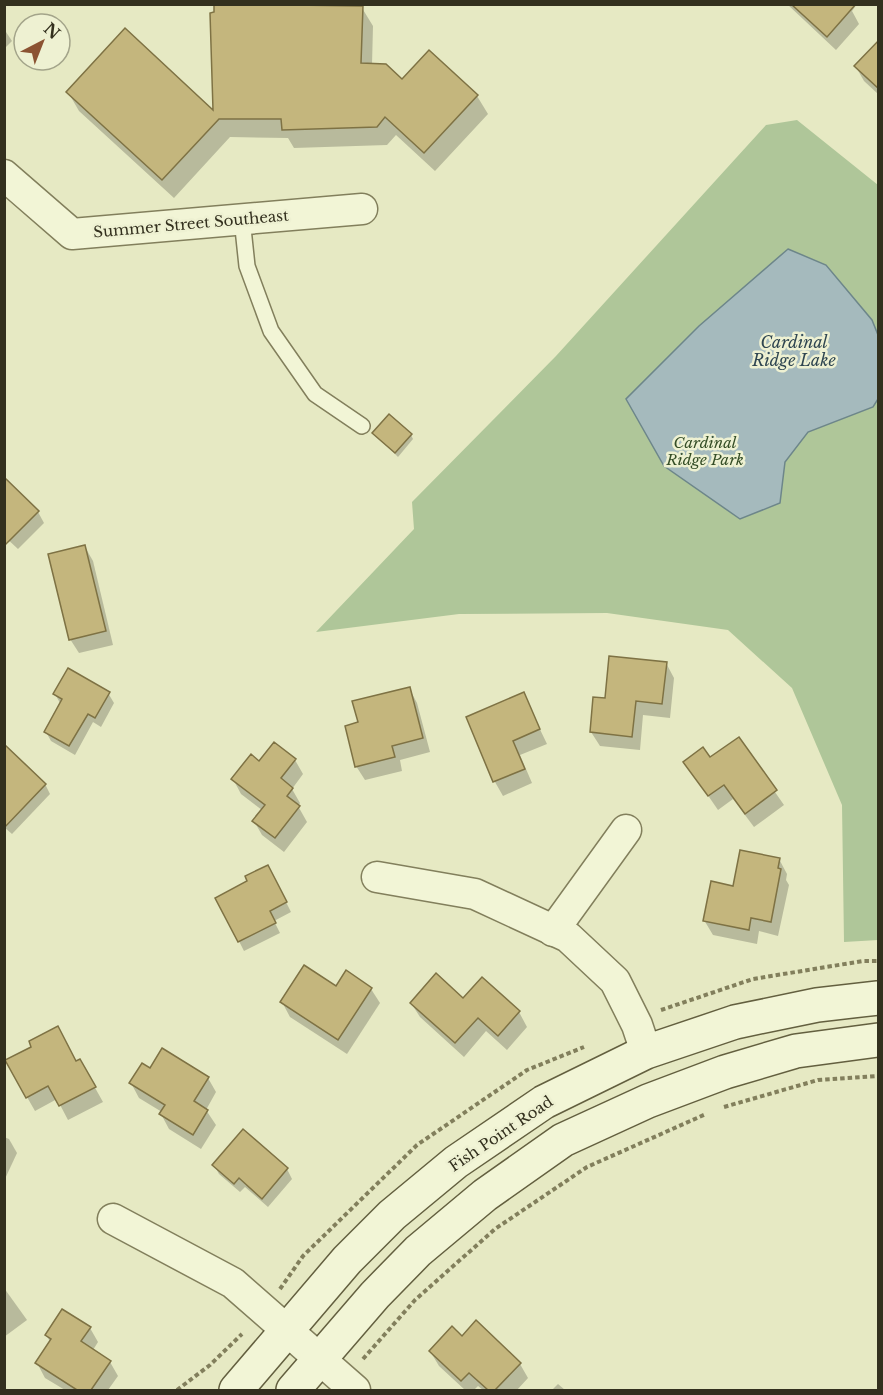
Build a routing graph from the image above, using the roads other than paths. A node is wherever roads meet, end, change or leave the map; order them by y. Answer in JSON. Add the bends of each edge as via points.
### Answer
{"nodes":[{"id":1,"x":4,"y":175,"type":"edge"},
{"id":2,"x":362,"y":209,"type":"dead end"},
{"id":3,"x":243,"y":219,"type":"junction"},
{"id":4,"x":362,"y":426,"type":"dead end"},
{"id":5,"x":626,"y":830,"type":"dead end"},
{"id":6,"x":377,"y":877,"type":"dead end"},
{"id":7,"x":553,"y":931,"type":"junction"},
{"id":8,"x":879,"y":998,"type":"edge"},
{"id":9,"x":879,"y":1040,"type":"edge"},
{"id":10,"x":646,"y":1052,"type":"junction"},
{"id":11,"x":113,"y":1219,"type":"dead end"},
{"id":12,"x":286,"y":1329,"type":"junction"},
{"id":13,"x":320,"y":1358,"type":"junction"},
{"id":14,"x":349,"y":1385,"type":"edge"},
{"id":15,"x":236,"y":1390,"type":"edge"},
{"id":16,"x":293,"y":1390,"type":"edge"}],
"edges":[{"from":1,"to":3,"type":"street","name":"Summer Street Southeast","via":[[72,234]]},
{"from":2,"to":3,"type":"street","name":"Summer Street Southeast"},
{"from":3,"to":4,"type":"lane","via":[[247,266],[271,331],[315,394]]},
{"from":5,"to":7,"type":"street"},
{"from":6,"to":7,"type":"street","via":[[474,894]]},
{"from":7,"to":10,"type":"street","via":[[568,938],[615,981]]},
{"from":8,"to":10,"type":"street","name":"Fish Point Road","via":[[817,1005],[735,1022]]},
{"from":9,"to":13,"type":"street","via":[[795,1051],[725,1072],[648,1101],[563,1140],[485,1195],[418,1251]]},
{"from":10,"to":12,"type":"street","name":"Fish Point Road","via":[[544,1102],[456,1162],[392,1215],[346,1260]]},
{"from":11,"to":12,"type":"street","via":[[233,1283]]},
{"from":12,"to":13,"type":"street"},
{"from":12,"to":15,"type":"street","name":"Fish Point Road"},
{"from":13,"to":14,"type":"street"},
{"from":13,"to":16,"type":"street"}]}
